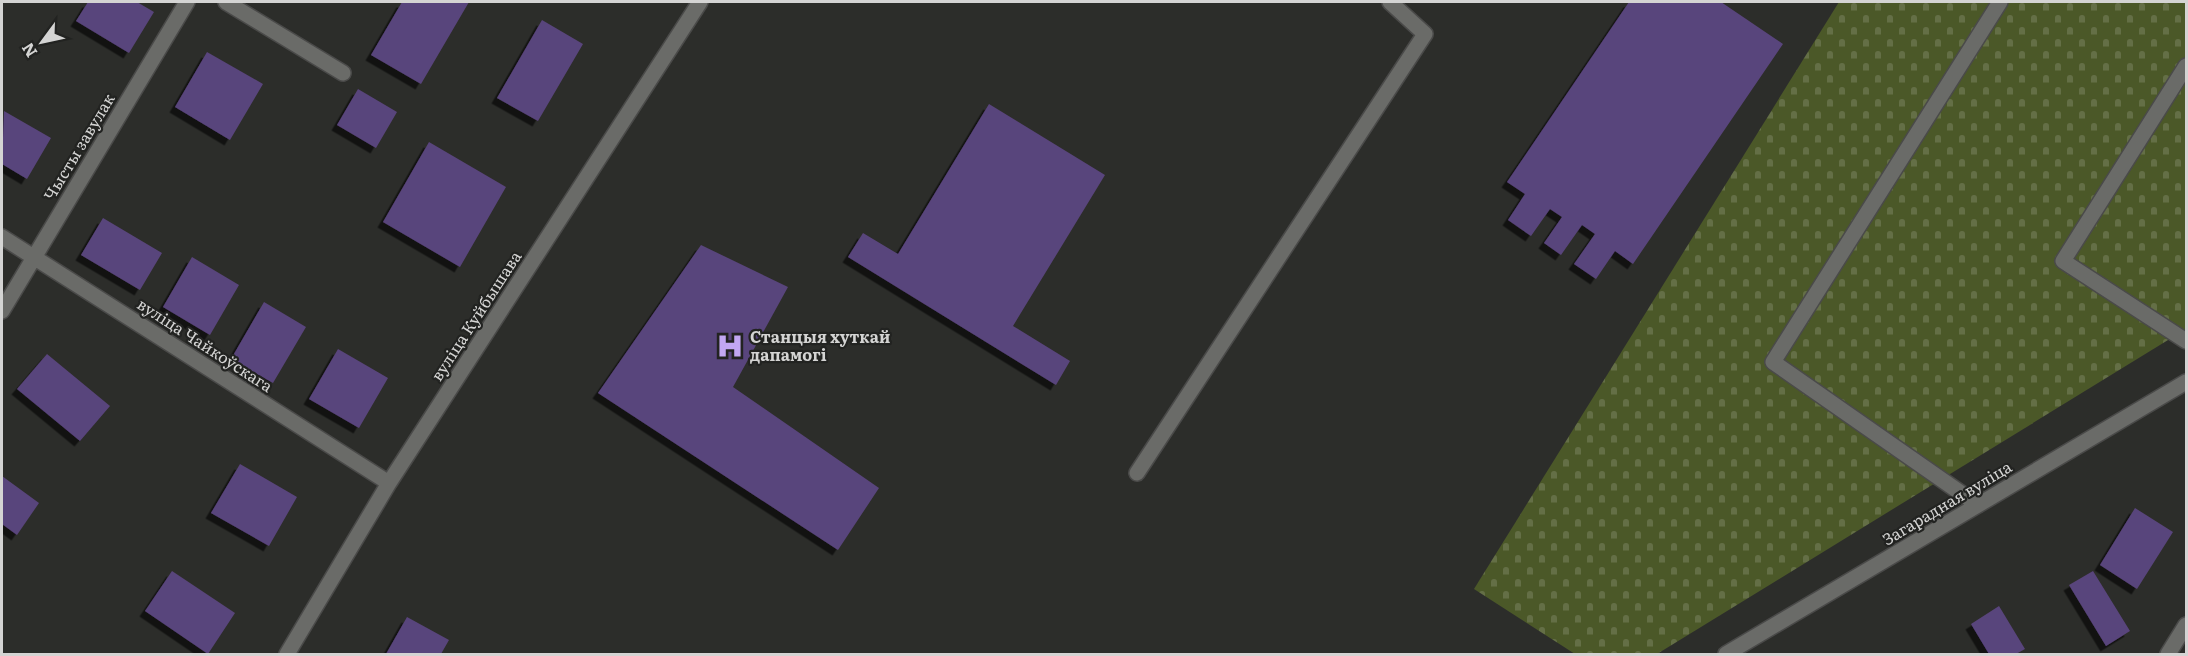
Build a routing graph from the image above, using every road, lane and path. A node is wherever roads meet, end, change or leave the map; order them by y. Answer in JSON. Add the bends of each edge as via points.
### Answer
{"nodes":[{"id":1,"x":187,"y":2,"type":"edge"},
{"id":2,"x":226,"y":2,"type":"edge"},
{"id":3,"x":700,"y":2,"type":"edge"},
{"id":4,"x":1390,"y":2,"type":"edge"},
{"id":5,"x":2000,"y":2,"type":"edge"},
{"id":6,"x":2187,"y":66,"type":"edge"},
{"id":7,"x":343,"y":73,"type":"dead end"},
{"id":8,"x":2,"y":237,"type":"edge"},
{"id":9,"x":34,"y":257,"type":"junction"},
{"id":10,"x":2,"y":312,"type":"edge"},
{"id":11,"x":2187,"y":341,"type":"edge"},
{"id":12,"x":2187,"y":382,"type":"edge"},
{"id":13,"x":1137,"y":473,"type":"dead end"},
{"id":14,"x":389,"y":483,"type":"junction"},
{"id":15,"x":1978,"y":505,"type":"junction"},
{"id":16,"x":2187,"y":625,"type":"edge"},
{"id":17,"x":287,"y":654,"type":"edge"},
{"id":18,"x":1726,"y":654,"type":"edge"},
{"id":19,"x":2168,"y":654,"type":"edge"}],
"edges":[{"from":1,"to":9,"type":"street","name":"Чысты завулак"},
{"from":2,"to":7,"type":"street"},
{"from":3,"to":14,"type":"street","name":"вуліца Куйбышава"},
{"from":4,"to":13,"type":"street","via":[[1425,34]]},
{"from":5,"to":15,"type":"street","via":[[1773,362]]},
{"from":6,"to":11,"type":"street","via":[[2063,261]]},
{"from":8,"to":9,"type":"street","name":"вуліца Чайкоўскага"},
{"from":9,"to":10,"type":"street","name":"Чысты завулак"},
{"from":9,"to":14,"type":"street","name":"вуліца Чайкоўскага"},
{"from":12,"to":15,"type":"street","name":"Загарадная вуліца"},
{"from":14,"to":17,"type":"street","name":"вуліца Куйбышава"},
{"from":15,"to":18,"type":"street","name":"Загарадная вуліца"},
{"from":16,"to":19,"type":"street"}]}
